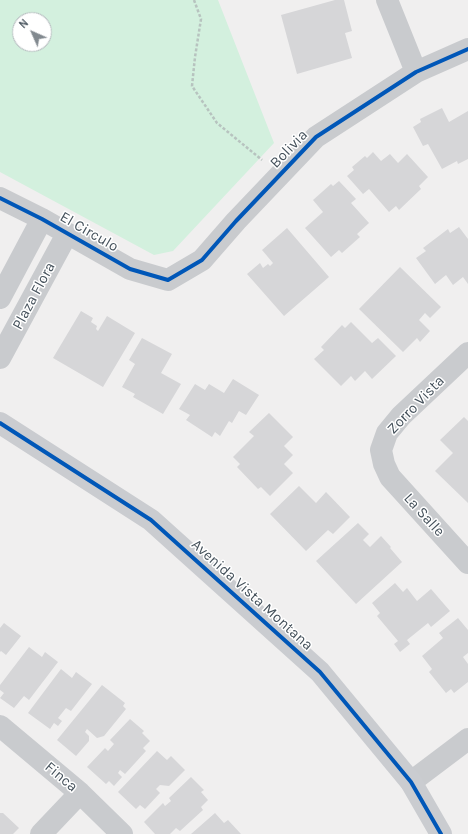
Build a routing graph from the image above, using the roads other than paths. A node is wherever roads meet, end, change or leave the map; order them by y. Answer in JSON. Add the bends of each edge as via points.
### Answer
{"nodes":[{"id":1,"x":387,"y":0,"type":"edge"},
{"id":2,"x":468,"y":49,"type":"edge"},
{"id":3,"x":416,"y":72,"type":"junction"},
{"id":4,"x":0,"y":198,"type":"edge"},
{"id":5,"x":42,"y":220,"type":"junction"},
{"id":6,"x":67,"y":234,"type":"junction"},
{"id":7,"x":168,"y":280,"type":"joint"},
{"id":8,"x":0,"y":298,"type":"edge"},
{"id":9,"x":468,"y":353,"type":"edge"},
{"id":10,"x":0,"y":358,"type":"edge"},
{"id":11,"x":0,"y":423,"type":"edge"},
{"id":12,"x":384,"y":464,"type":"joint"},
{"id":13,"x":468,"y":563,"type":"edge"},
{"id":14,"x":0,"y":726,"type":"edge"},
{"id":15,"x":468,"y":739,"type":"edge"},
{"id":16,"x":411,"y":782,"type":"junction"},
{"id":17,"x":80,"y":793,"type":"junction"},
{"id":18,"x":120,"y":833,"type":"edge"},
{"id":19,"x":41,"y":834,"type":"edge"},
{"id":20,"x":441,"y":834,"type":"edge"}],
"edges":[{"from":1,"to":3,"type":"street"},
{"from":2,"to":3,"type":"street","name":"Bolivia"},
{"from":3,"to":7,"type":"street","name":"Bolivia","via":[[316,137],[202,260]]},
{"from":4,"to":5,"type":"street","name":"El Circulo"},
{"from":5,"to":6,"type":"street","name":"El Circulo"},
{"from":5,"to":8,"type":"street","name":"Plaza Flora"},
{"from":6,"to":7,"type":"street","name":"El Circulo","via":[[130,269]]},
{"from":6,"to":10,"type":"street","name":"Plaza Flora"},
{"from":9,"to":12,"type":"street","name":"Zorro Vista","via":[[401,416],[387,433],[381,450]]},
{"from":11,"to":16,"type":"street","name":"Avenida Vista Montana","via":[[151,520],[320,672]]},
{"from":12,"to":13,"type":"street","name":"La Salle","via":[[390,477]]},
{"from":14,"to":17,"type":"street","name":"Finca"},
{"from":15,"to":16,"type":"street"},
{"from":16,"to":20,"type":"street","name":"Avenida Vista Montana"},
{"from":17,"to":18,"type":"street","name":"Finca"},
{"from":17,"to":19,"type":"street"}]}
